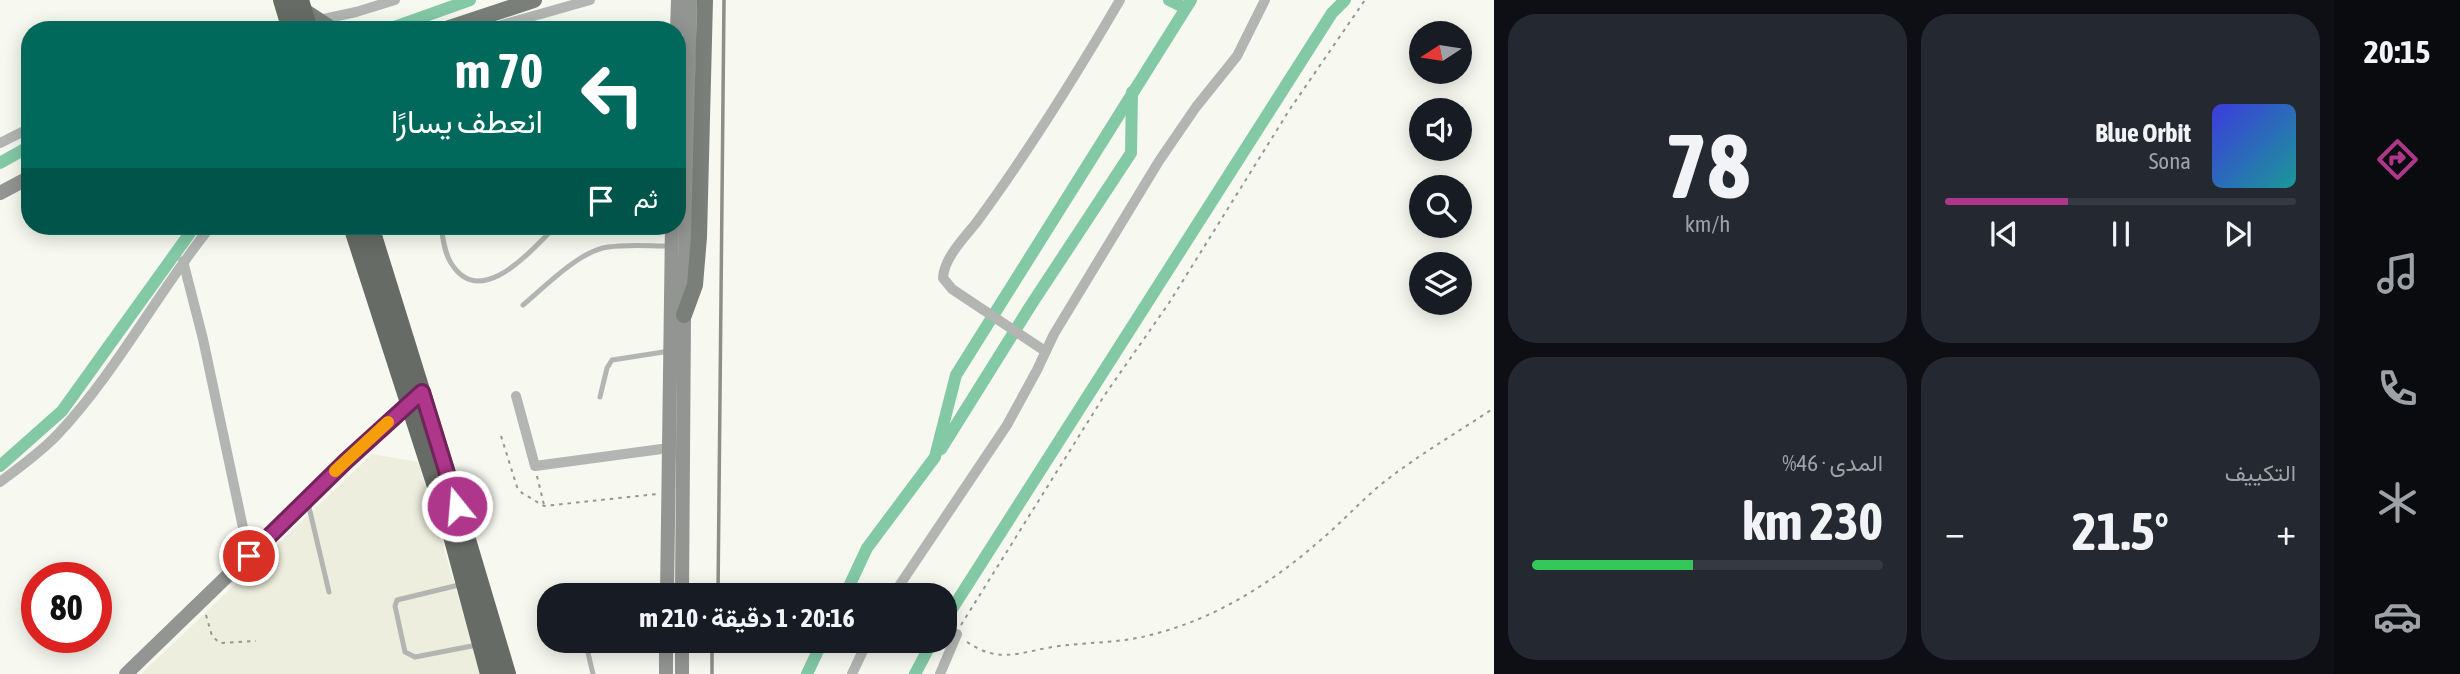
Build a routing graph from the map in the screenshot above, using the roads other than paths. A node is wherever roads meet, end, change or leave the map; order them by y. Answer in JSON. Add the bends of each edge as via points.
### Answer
{"nodes":[{"id":1,"x":282,"y":0,"type":"edge"},
{"id":2,"x":395,"y":0,"type":"edge"},
{"id":3,"x":534,"y":0,"type":"edge"},
{"id":4,"x":590,"y":0,"type":"edge"},
{"id":5,"x":678,"y":0,"type":"edge"},
{"id":6,"x":690,"y":0,"type":"edge"},
{"id":7,"x":705,"y":0,"type":"edge"},
{"id":8,"x":1120,"y":0,"type":"edge"},
{"id":9,"x":1265,"y":0,"type":"edge"},
{"id":10,"x":315,"y":19,"type":"edge"},
{"id":11,"x":288,"y":21,"type":"edge"},
{"id":12,"x":469,"y":21,"type":"edge"},
{"id":13,"x":516,"y":21,"type":"edge"},
{"id":14,"x":677,"y":21,"type":"edge"},
{"id":15,"x":21,"y":132,"type":"edge"},
{"id":16,"x":0,"y":143,"type":"edge"},
{"id":17,"x":21,"y":182,"type":"edge"},
{"id":18,"x":0,"y":192,"type":"edge"},
{"id":19,"x":686,"y":209,"type":"edge"},
{"id":20,"x":204,"y":235,"type":"edge"},
{"id":21,"x":355,"y":235,"type":"edge"},
{"id":22,"x":373,"y":235,"type":"edge"},
{"id":23,"x":443,"y":235,"type":"edge"},
{"id":24,"x":546,"y":235,"type":"edge"},
{"id":25,"x":672,"y":235,"type":"edge"},
{"id":26,"x":686,"y":235,"type":"edge"},
{"id":27,"x":672,"y":246,"type":"junction"},
{"id":28,"x":183,"y":261,"type":"junction"},
{"id":29,"x":523,"y":305,"type":"dead end"},
{"id":30,"x":684,"y":314,"type":"junction"},
{"id":31,"x":670,"y":351,"type":"junction"},
{"id":32,"x":1045,"y":351,"type":"junction"},
{"id":33,"x":422,"y":392,"type":"junction"},
{"id":34,"x":516,"y":396,"type":"dead end"},
{"id":35,"x":600,"y":397,"type":"dead end"},
{"id":36,"x":408,"y":404,"type":"junction"},
{"id":37,"x":669,"y":448,"type":"junction"},
{"id":38,"x":0,"y":482,"type":"edge"},
{"id":39,"x":307,"y":499,"type":"junction"},
{"id":40,"x":249,"y":556,"type":"junction"},
{"id":41,"x":466,"y":583,"type":"junction"},
{"id":42,"x":667,"y":583,"type":"edge"},
{"id":43,"x":682,"y":583,"type":"edge"},
{"id":44,"x":901,"y":583,"type":"edge"},
{"id":45,"x":330,"y":592,"type":"dead end"},
{"id":46,"x":482,"y":645,"type":"junction"},
{"id":47,"x":588,"y":653,"type":"edge"},
{"id":48,"x":666,"y":653,"type":"edge"},
{"id":49,"x":682,"y":653,"type":"edge"},
{"id":50,"x":862,"y":653,"type":"edge"},
{"id":51,"x":949,"y":653,"type":"edge"},
{"id":52,"x":126,"y":674,"type":"edge"},
{"id":53,"x":489,"y":674,"type":"edge"},
{"id":54,"x":507,"y":674,"type":"edge"},
{"id":55,"x":593,"y":674,"type":"edge"},
{"id":56,"x":666,"y":674,"type":"edge"},
{"id":57,"x":682,"y":674,"type":"edge"},
{"id":58,"x":852,"y":674,"type":"edge"},
{"id":59,"x":940,"y":674,"type":"edge"}],
"edges":[{"from":1,"to":11,"type":"highway"},
{"from":2,"to":10,"type":"street"},
{"from":3,"to":12,"type":"main road"},
{"from":4,"to":13,"type":"street"},
{"from":5,"to":14,"type":"main road"},
{"from":6,"to":19,"type":"main road"},
{"from":7,"to":30,"type":"main road","via":[[699,237],[695,285]]},
{"from":8,"to":32,"type":"street","via":[[1070,86],[946,266],[943,278],[952,289]]},
{"from":9,"to":32,"type":"street","via":[[1237,56],[1158,161]]},
{"from":15,"to":16,"type":"street"},
{"from":17,"to":18,"type":"main road"},
{"from":20,"to":28,"type":"street"},
{"from":21,"to":36,"type":"highway"},
{"from":22,"to":33,"type":"highway"},
{"from":23,"to":24,"type":"lane","via":[[451,263],[466,277],[486,281],[505,274]]},
{"from":25,"to":27,"type":"main road"},
{"from":26,"to":30,"type":"main road"},
{"from":27,"to":29,"type":"lane","via":[[597,250]]},
{"from":27,"to":31,"type":"main road"},
{"from":28,"to":38,"type":"street","via":[[82,407],[40,451]]},
{"from":28,"to":40,"type":"street"},
{"from":30,"to":43,"type":"main road"},
{"from":31,"to":35,"type":"lane","via":[[612,360]]},
{"from":31,"to":37,"type":"main road"},
{"from":32,"to":44,"type":"street","via":[[1007,425]]},
{"from":33,"to":36,"type":"main road"},
{"from":33,"to":54,"type":"highway"},
{"from":34,"to":37,"type":"street","via":[[535,466]]},
{"from":36,"to":39,"type":"main road"},
{"from":36,"to":41,"type":"highway"},
{"from":37,"to":42,"type":"main road"},
{"from":39,"to":40,"type":"main road"},
{"from":39,"to":45,"type":"lane"},
{"from":40,"to":52,"type":"main road"},
{"from":41,"to":46,"type":"highway"},
{"from":41,"to":46,"type":"lane","via":[[397,600],[405,652],[415,657]]},
{"from":46,"to":53,"type":"highway"},
{"from":47,"to":55,"type":"lane"},
{"from":48,"to":56,"type":"main road"},
{"from":49,"to":57,"type":"main road"},
{"from":50,"to":58,"type":"street"},
{"from":51,"to":59,"type":"street"}]}
